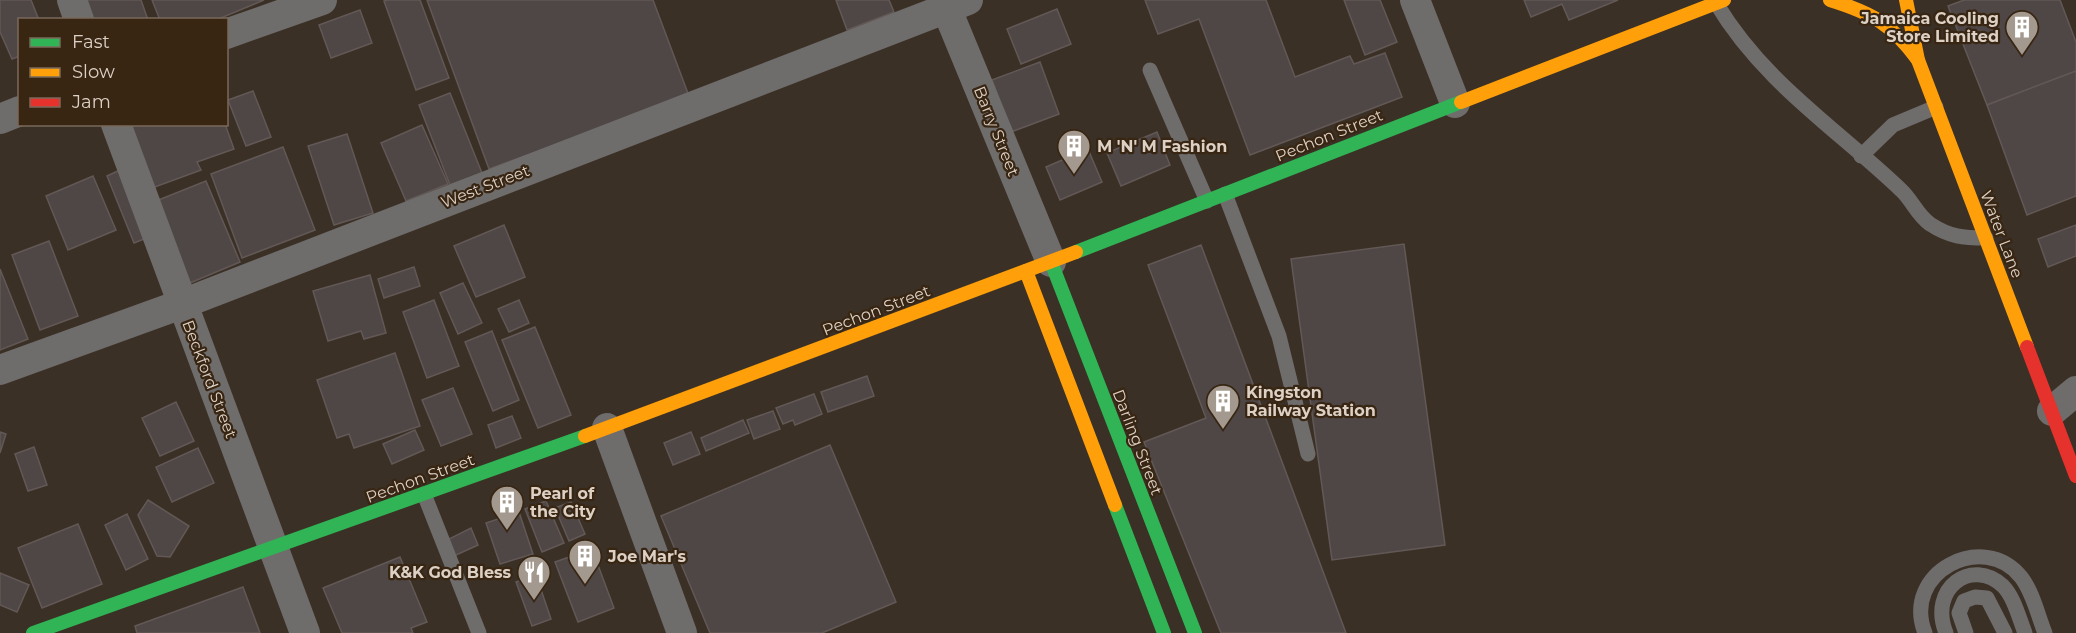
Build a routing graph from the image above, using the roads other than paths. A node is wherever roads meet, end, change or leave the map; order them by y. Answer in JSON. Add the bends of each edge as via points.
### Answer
{"nodes":[{"id":1,"x":72,"y":0,"type":"edge"},
{"id":2,"x":322,"y":0,"type":"edge"},
{"id":3,"x":1415,"y":0,"type":"edge"},
{"id":4,"x":1830,"y":0,"type":"edge"},
{"id":5,"x":1906,"y":0,"type":"edge"},
{"id":6,"x":1720,"y":2,"type":"edge"},
{"id":7,"x":952,"y":3,"type":"edge"},
{"id":8,"x":78,"y":18,"type":"edge"},
{"id":9,"x":228,"y":33,"type":"edge"},
{"id":10,"x":1918,"y":60,"type":"junction"},
{"id":11,"x":1150,"y":70,"type":"dead end"},
{"id":12,"x":1455,"y":103,"type":"junction"},
{"id":13,"x":1936,"y":107,"type":"junction"},
{"id":14,"x":18,"y":112,"type":"edge"},
{"id":15,"x":0,"y":119,"type":"edge"},
{"id":16,"x":117,"y":126,"type":"edge"},
{"id":17,"x":1862,"y":156,"type":"junction"},
{"id":18,"x":1225,"y":194,"type":"junction"},
{"id":19,"x":1207,"y":201,"type":"junction"},
{"id":20,"x":1986,"y":238,"type":"junction"},
{"id":21,"x":1039,"y":267,"type":"junction"},
{"id":22,"x":182,"y":303,"type":"junction"},
{"id":23,"x":0,"y":370,"type":"edge"},
{"id":24,"x":2076,"y":391,"type":"edge"},
{"id":25,"x":2052,"y":411,"type":"junction"},
{"id":26,"x":607,"y":428,"type":"junction"},
{"id":27,"x":1121,"y":441,"type":"junction"},
{"id":28,"x":1095,"y":451,"type":"junction"},
{"id":29,"x":1308,"y":454,"type":"dead end"},
{"id":30,"x":2076,"y":476,"type":"edge"},
{"id":31,"x":424,"y":494,"type":"junction"},
{"id":32,"x":273,"y":548,"type":"junction"},
{"id":33,"x":33,"y":633,"type":"edge"},
{"id":34,"x":305,"y":633,"type":"edge"},
{"id":35,"x":479,"y":633,"type":"edge"},
{"id":36,"x":682,"y":633,"type":"edge"},
{"id":37,"x":1164,"y":633,"type":"edge"},
{"id":38,"x":1195,"y":633,"type":"edge"},
{"id":39,"x":1925,"y":633,"type":"edge"},
{"id":40,"x":1946,"y":633,"type":"edge"},
{"id":41,"x":1966,"y":633,"type":"edge"},
{"id":42,"x":2005,"y":633,"type":"edge"},
{"id":43,"x":2025,"y":633,"type":"edge"},
{"id":44,"x":2045,"y":633,"type":"edge"}],
"edges":[{"from":1,"to":8,"type":"street"},
{"from":2,"to":9,"type":"street"},
{"from":3,"to":12,"type":"street"},
{"from":4,"to":10,"type":"main road","via":[[1879,18],[1900,33]]},
{"from":5,"to":10,"type":"main road","name":"Water Lane"},
{"from":6,"to":12,"type":"main road","name":"Pechon Street"},
{"from":6,"to":17,"type":"lane","via":[[1734,34],[1759,64]]},
{"from":7,"to":21,"type":"street","name":"Barry Street"},
{"from":7,"to":22,"type":"street","name":"West Street"},
{"from":10,"to":13,"type":"main road","name":"Water Lane"},
{"from":11,"to":19,"type":"lane"},
{"from":12,"to":18,"type":"main road","name":"Pechon Street"},
{"from":13,"to":17,"type":"lane","via":[[1893,125]]},
{"from":13,"to":20,"type":"main road","name":"Water Lane"},
{"from":14,"to":15,"type":"street"},
{"from":16,"to":22,"type":"street","name":"Beckford Street"},
{"from":17,"to":20,"type":"lane","via":[[1903,191],[1931,224],[1958,238]]},
{"from":18,"to":19,"type":"main road","name":"Pechon Street"},
{"from":18,"to":29,"type":"lane","via":[[1279,336]]},
{"from":19,"to":21,"type":"main road","name":"Pechon Street"},
{"from":20,"to":25,"type":"main road","name":"Water Lane"},
{"from":21,"to":26,"type":"main road","name":"Pechon Street"},
{"from":21,"to":27,"type":"main road","name":"Darling Street"},
{"from":21,"to":28,"type":"main road"},
{"from":22,"to":23,"type":"street","name":"West Street"},
{"from":22,"to":32,"type":"street","name":"Beckford Street"},
{"from":24,"to":25,"type":"street"},
{"from":25,"to":30,"type":"main road","name":"Water Lane"},
{"from":26,"to":31,"type":"main road","name":"Pechon Street"},
{"from":26,"to":36,"type":"street"},
{"from":27,"to":28,"type":"main road"},
{"from":27,"to":38,"type":"main road","name":"Darling Street"},
{"from":28,"to":37,"type":"main road"},
{"from":31,"to":32,"type":"main road","name":"Pechon Street"},
{"from":31,"to":35,"type":"lane"},
{"from":32,"to":33,"type":"main road","name":"Pechon Street"},
{"from":32,"to":34,"type":"street","name":"Beckford Street"},
{"from":39,"to":44,"type":"lane","via":[[1920,613],[1932,579],[1944,566],[1974,557],[1992,560],[2020,576]]},
{"from":40,"to":43,"type":"lane","via":[[1940,608],[1943,595],[1952,584],[1977,576],[1991,577],[2009,593]]},
{"from":41,"to":42,"type":"lane","via":[[1959,613],[1964,601],[1975,597],[1988,598]]}]}
